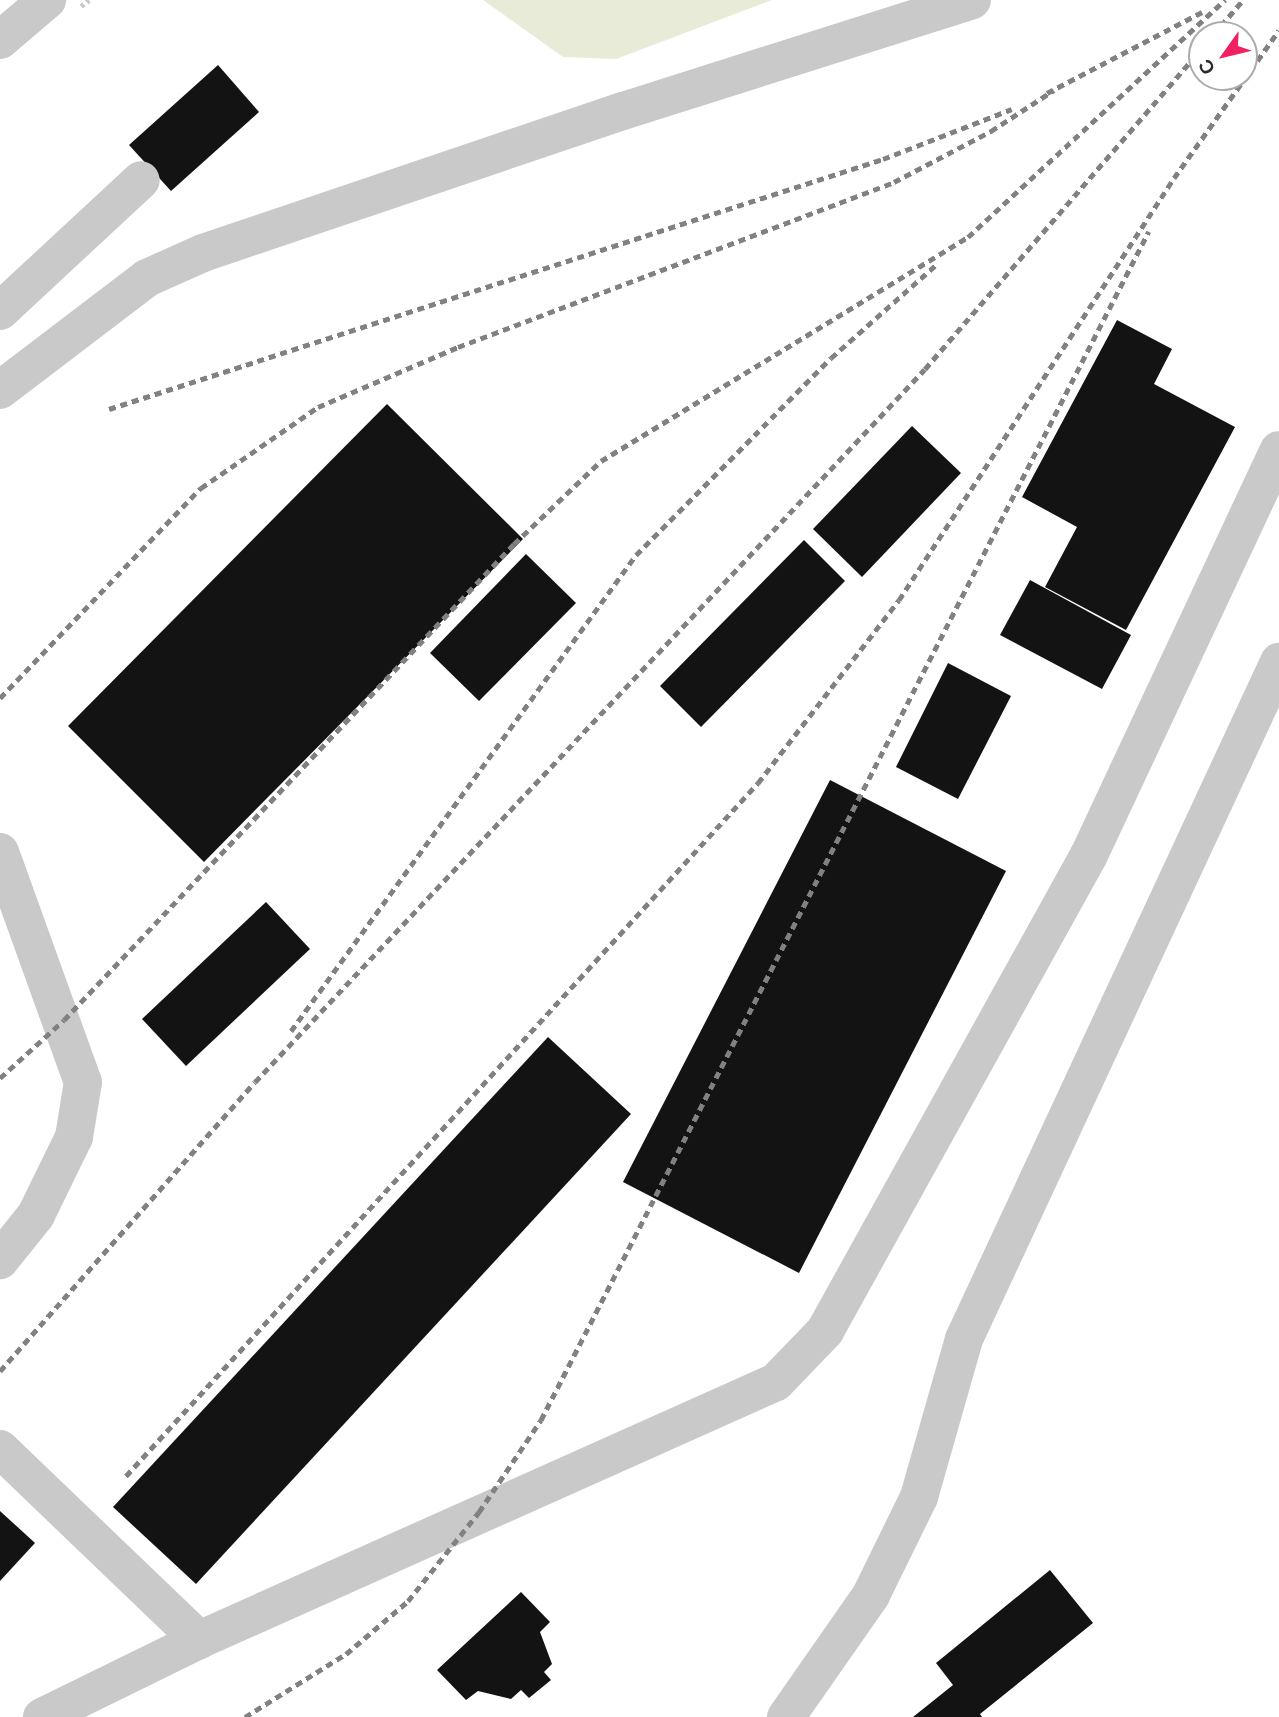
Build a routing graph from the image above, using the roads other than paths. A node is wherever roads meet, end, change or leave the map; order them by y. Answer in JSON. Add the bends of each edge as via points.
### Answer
{"nodes":[{"id":1,"x":47,"y":0,"type":"edge"},
{"id":2,"x":972,"y":0,"type":"edge"},
{"id":3,"x":0,"y":40,"type":"edge"},
{"id":4,"x":141,"y":180,"type":"dead end"},
{"id":5,"x":0,"y":311,"type":"edge"},
{"id":6,"x":0,"y":390,"type":"edge"},
{"id":7,"x":1279,"y":450,"type":"edge"},
{"id":8,"x":1279,"y":662,"type":"edge"},
{"id":9,"x":0,"y":852,"type":"edge"},
{"id":10,"x":0,"y":1260,"type":"edge"},
{"id":11,"x":0,"y":1449,"type":"edge"},
{"id":12,"x":199,"y":1640,"type":"junction"},
{"id":13,"x":43,"y":1717,"type":"edge"},
{"id":14,"x":786,"y":1717,"type":"edge"}],
"edges":[{"from":1,"to":3,"type":"street"},
{"from":2,"to":6,"type":"street","via":[[623,111],[203,253],[147,278]]},
{"from":4,"to":5,"type":"street"},
{"from":7,"to":12,"type":"street","via":[[1089,855],[825,1331],[776,1382]]},
{"from":8,"to":14,"type":"street","via":[[964,1339],[919,1497],[871,1595]]},
{"from":9,"to":10,"type":"street","via":[[83,1082],[69,1148],[36,1215]]},
{"from":11,"to":12,"type":"street"},
{"from":12,"to":13,"type":"street"}]}
